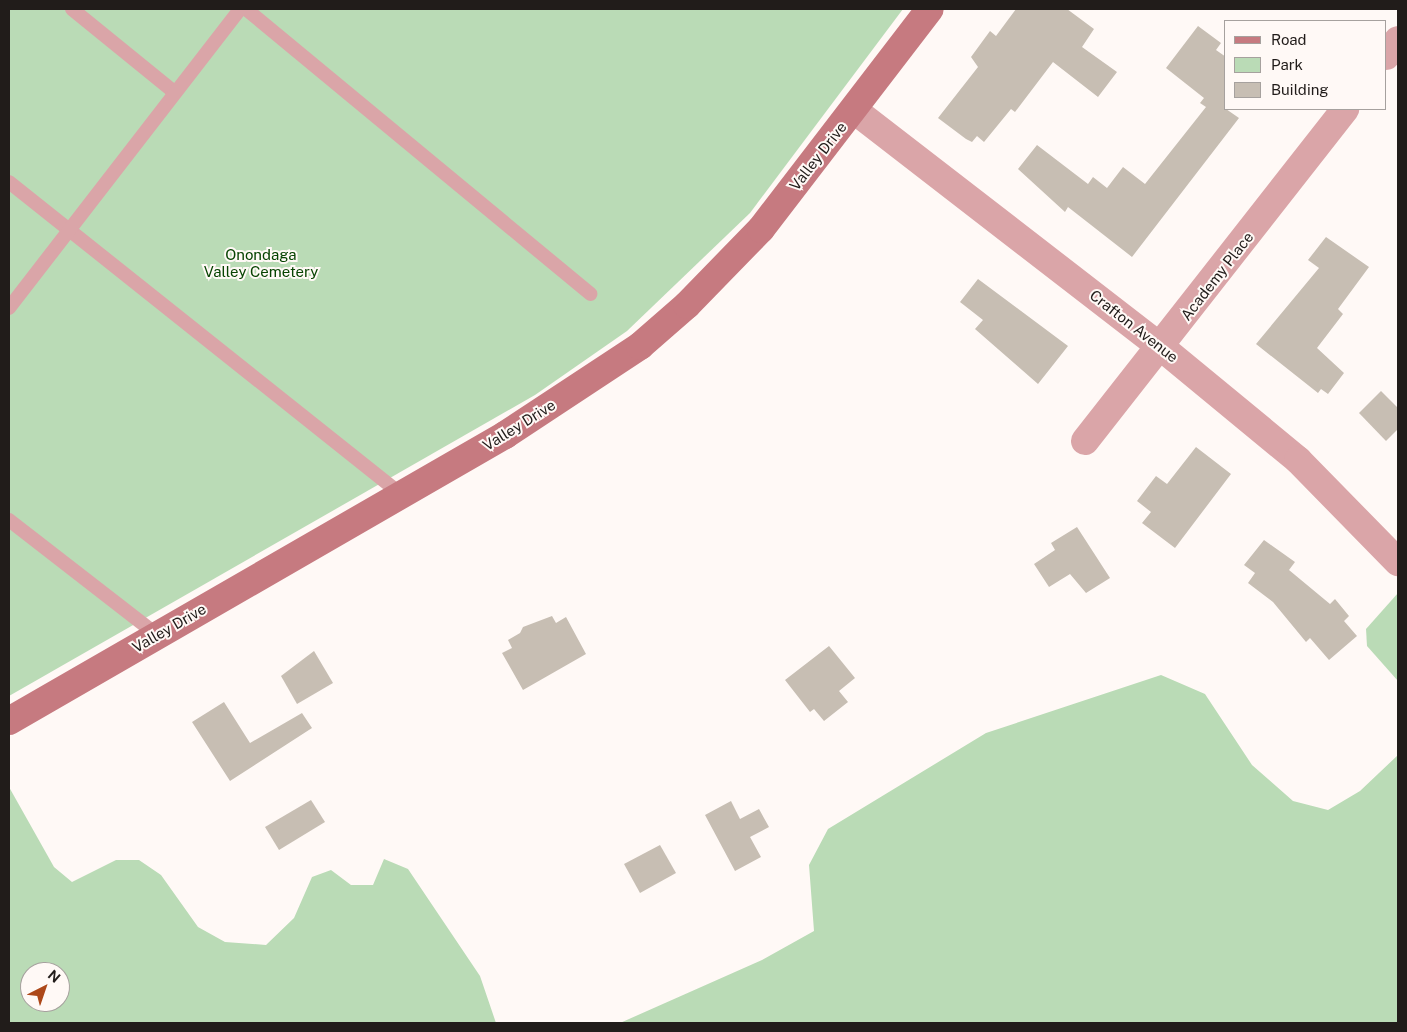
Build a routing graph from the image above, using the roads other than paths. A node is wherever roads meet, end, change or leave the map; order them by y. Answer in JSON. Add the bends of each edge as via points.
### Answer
{"nodes":[{"id":1,"x":72,"y":9,"type":"edge"},
{"id":2,"x":240,"y":9,"type":"edge"},
{"id":3,"x":246,"y":9,"type":"edge"},
{"id":4,"x":920,"y":12,"type":"edge"},
{"id":5,"x":174,"y":92,"type":"junction"},
{"id":6,"x":854,"y":110,"type":"junction"},
{"id":7,"x":1345,"y":110,"type":"edge"},
{"id":8,"x":9,"y":182,"type":"edge"},
{"id":9,"x":70,"y":228,"type":"junction"},
{"id":10,"x":590,"y":294,"type":"dead end"},
{"id":11,"x":9,"y":308,"type":"edge"},
{"id":12,"x":1162,"y":347,"type":"junction"},
{"id":13,"x":1085,"y":441,"type":"dead end"},
{"id":14,"x":402,"y":495,"type":"junction"},
{"id":15,"x":9,"y":520,"type":"edge"},
{"id":16,"x":1398,"y":562,"type":"edge"},
{"id":17,"x":157,"y":635,"type":"junction"},
{"id":18,"x":9,"y":721,"type":"edge"}],
"edges":[{"from":1,"to":5,"type":"lane"},
{"from":2,"to":5,"type":"lane"},
{"from":3,"to":10,"type":"lane"},
{"from":4,"to":6,"type":"main road","name":"Valley Drive"},
{"from":5,"to":9,"type":"lane"},
{"from":6,"to":12,"type":"street","name":"Crafton Avenue"},
{"from":6,"to":14,"type":"main road","name":"Valley Drive","via":[[761,228],[653,334],[505,435]]},
{"from":7,"to":12,"type":"street","name":"Academy Place"},
{"from":8,"to":9,"type":"lane"},
{"from":9,"to":11,"type":"lane"},
{"from":9,"to":14,"type":"lane"},
{"from":12,"to":13,"type":"street","name":"Academy Place"},
{"from":12,"to":16,"type":"street","name":"Crafton Avenue","via":[[1298,460]]},
{"from":14,"to":17,"type":"main road","name":"Valley Drive"},
{"from":15,"to":17,"type":"lane"},
{"from":17,"to":18,"type":"main road","name":"Valley Drive"}]}
